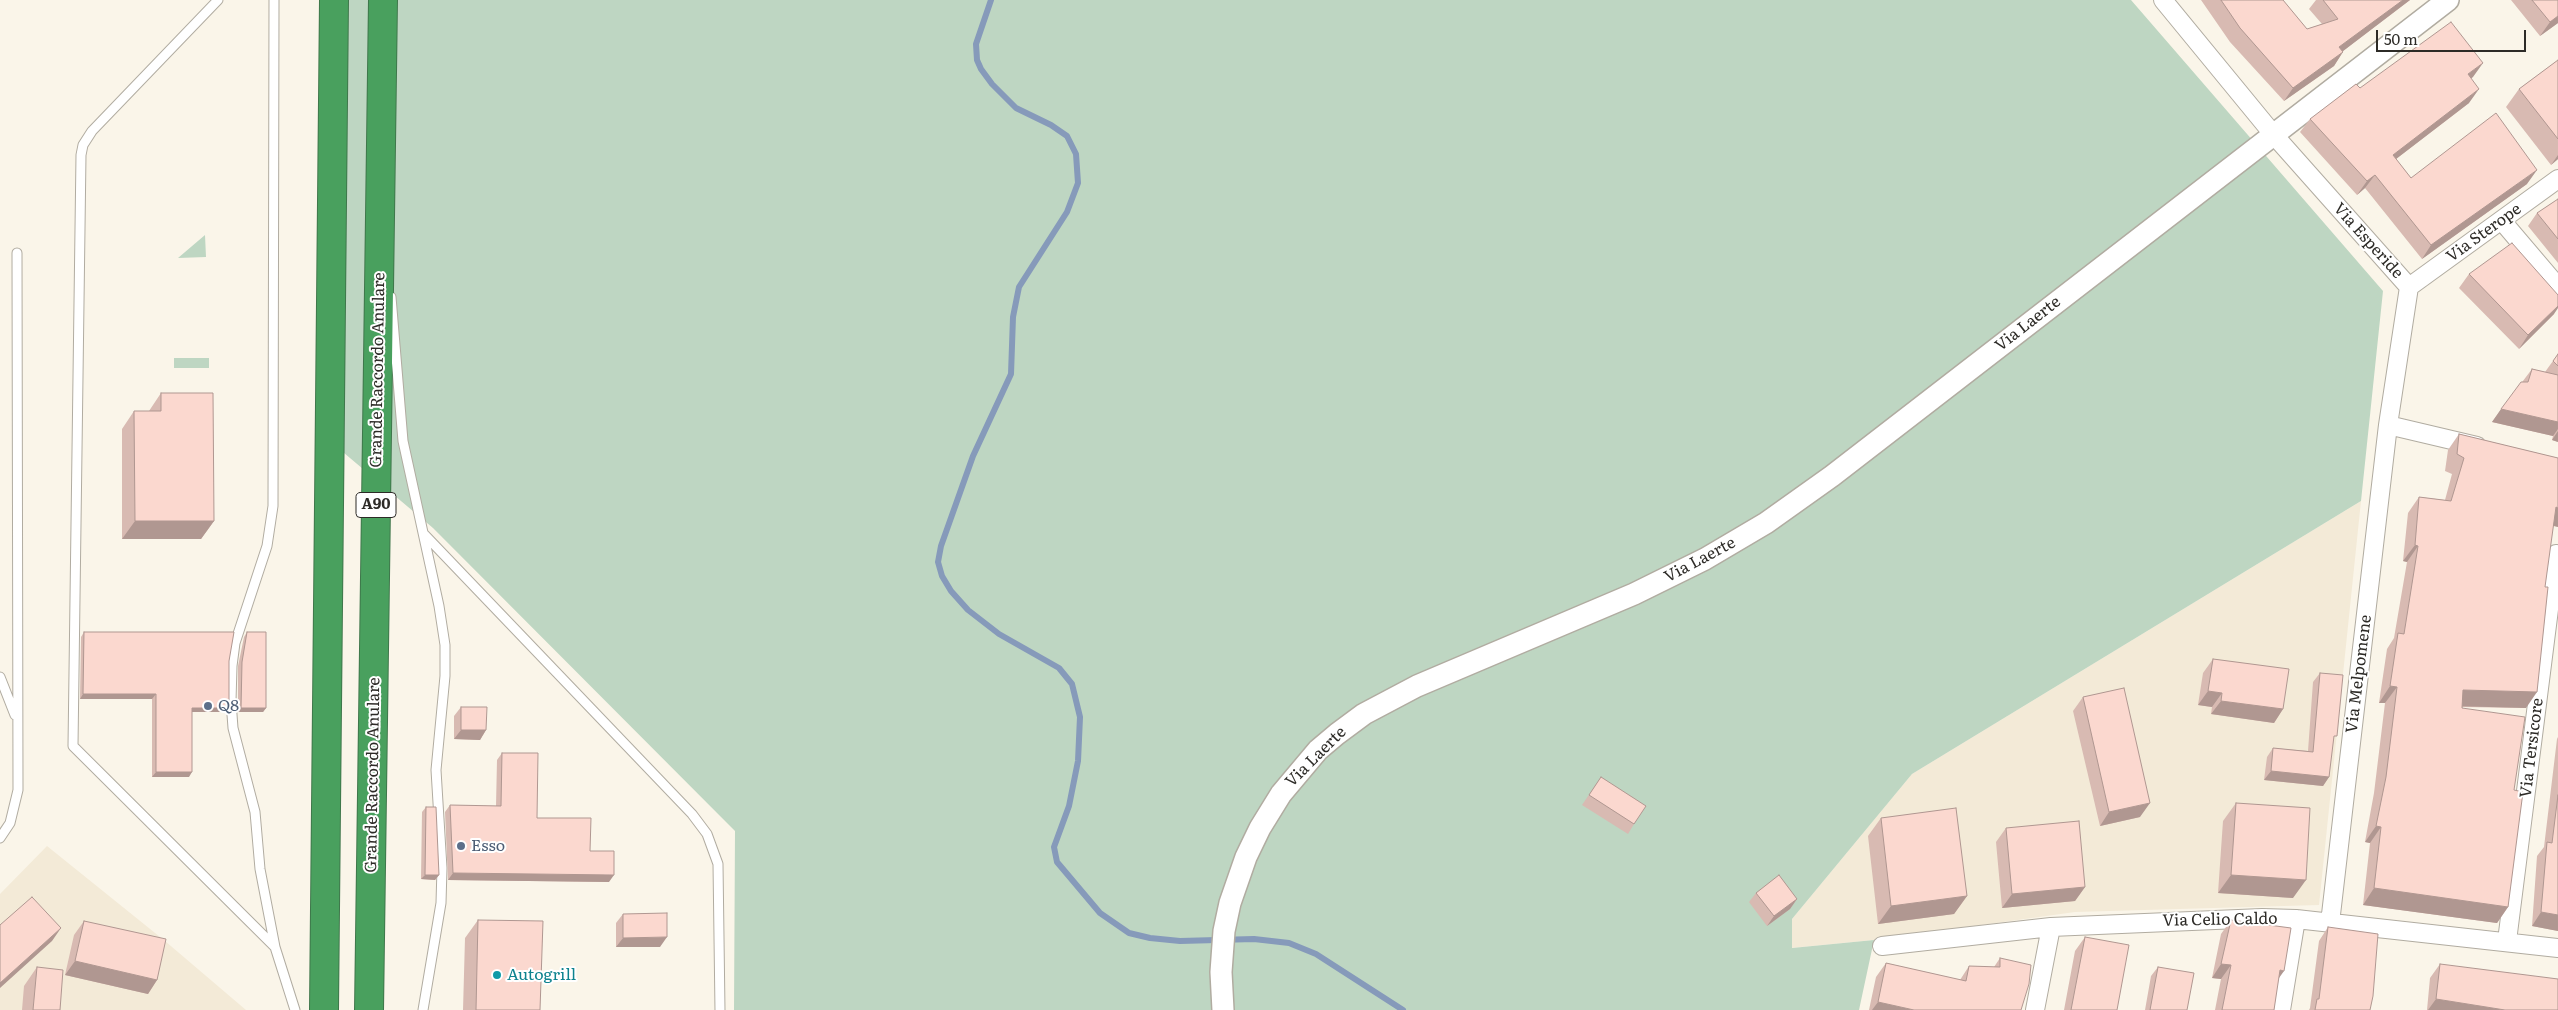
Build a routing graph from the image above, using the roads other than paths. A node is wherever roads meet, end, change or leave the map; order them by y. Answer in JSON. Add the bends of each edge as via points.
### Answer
{"nodes":[{"id":1,"x":218,"y":0,"type":"edge"},
{"id":2,"x":274,"y":0,"type":"edge"},
{"id":3,"x":334,"y":0,"type":"edge"},
{"id":4,"x":383,"y":0,"type":"edge"},
{"id":5,"x":2163,"y":0,"type":"edge"},
{"id":6,"x":2448,"y":0,"type":"edge"},
{"id":7,"x":2274,"y":134,"type":"junction"},
{"id":8,"x":2558,"y":179,"type":"edge"},
{"id":9,"x":380,"y":218,"type":"junction"},
{"id":10,"x":2502,"y":221,"type":"junction"},
{"id":11,"x":18,"y":253,"type":"dead end"},
{"id":12,"x":2409,"y":287,"type":"junction"},
{"id":13,"x":2558,"y":287,"type":"edge"},
{"id":14,"x":2388,"y":424,"type":"junction"},
{"id":15,"x":2492,"y":450,"type":"edge"},
{"id":16,"x":423,"y":533,"type":"junction"},
{"id":17,"x":2556,"y":554,"type":"dead end"},
{"id":18,"x":0,"y":677,"type":"edge"},
{"id":19,"x":17,"y":720,"type":"junction"},
{"id":20,"x":0,"y":838,"type":"edge"},
{"id":21,"x":2296,"y":919,"type":"junction"},
{"id":22,"x":2330,"y":923,"type":"junction"},
{"id":23,"x":2051,"y":927,"type":"junction"},
{"id":24,"x":2507,"y":941,"type":"junction"},
{"id":25,"x":1882,"y":946,"type":"dead end"},
{"id":26,"x":275,"y":947,"type":"junction"},
{"id":27,"x":2558,"y":948,"type":"edge"},
{"id":28,"x":295,"y":1010,"type":"edge"},
{"id":29,"x":324,"y":1010,"type":"edge"},
{"id":30,"x":369,"y":1010,"type":"edge"},
{"id":31,"x":423,"y":1010,"type":"edge"},
{"id":32,"x":720,"y":1010,"type":"edge"},
{"id":33,"x":1223,"y":1010,"type":"edge"},
{"id":34,"x":2035,"y":1010,"type":"edge"},
{"id":35,"x":2281,"y":1010,"type":"edge"}],
"edges":[{"from":1,"to":26,"type":"lane","via":[[92,131],[81,155],[73,746]]},
{"from":2,"to":26,"type":"lane","via":[[273,506],[267,546],[236,643],[231,682],[233,728],[255,812],[260,870]]},
{"from":3,"to":29,"type":"highway"},
{"from":4,"to":9,"type":"highway","name":"Grande Raccordo Anulare","number":"A90"},
{"from":5,"to":7,"type":"street","name":"Via Esperide"},
{"from":6,"to":7,"type":"street","name":"Via Laerte"},
{"from":7,"to":12,"type":"street","name":"Via Esperide"},
{"from":7,"to":33,"type":"street","name":"Via Laerte","via":[[1766,524],[1670,577],[1478,662],[1434,678],[1374,708],[1318,750],[1276,800],[1253,842],[1230,903],[1221,972]]},
{"from":8,"to":10,"type":"street","name":"Via Sterope"},
{"from":9,"to":16,"type":"lane","via":[[396,343],[403,442]]},
{"from":9,"to":30,"type":"highway","name":"Grande Raccordo Anulare","number":"A90"},
{"from":10,"to":12,"type":"street","name":"Via Sterope"},
{"from":10,"to":13,"type":"street"},
{"from":11,"to":19,"type":"lane"},
{"from":12,"to":14,"type":"street","name":"Via Esperide"},
{"from":14,"to":15,"type":"street"},
{"from":14,"to":22,"type":"street","name":"Via Melpomene"},
{"from":16,"to":31,"type":"lane","via":[[440,606],[445,656],[436,770],[442,848],[441,895]]},
{"from":16,"to":32,"type":"lane","via":[[708,834],[718,864]]},
{"from":17,"to":24,"type":"street","name":"Via Tersicore"},
{"from":18,"to":19,"type":"lane"},
{"from":19,"to":20,"type":"lane","via":[[18,790],[10,823]]},
{"from":21,"to":22,"type":"street","name":"Via Celio Caldo"},
{"from":21,"to":23,"type":"street","name":"Via Celio Caldo","via":[[2184,920]]},
{"from":21,"to":35,"type":"street"},
{"from":22,"to":24,"type":"street","name":"Via Celio Caldo"},
{"from":23,"to":25,"type":"street","name":"Via Celio Caldo"},
{"from":23,"to":34,"type":"street"},
{"from":24,"to":27,"type":"street","name":"Via Celio Caldo"},
{"from":26,"to":28,"type":"lane"}]}
